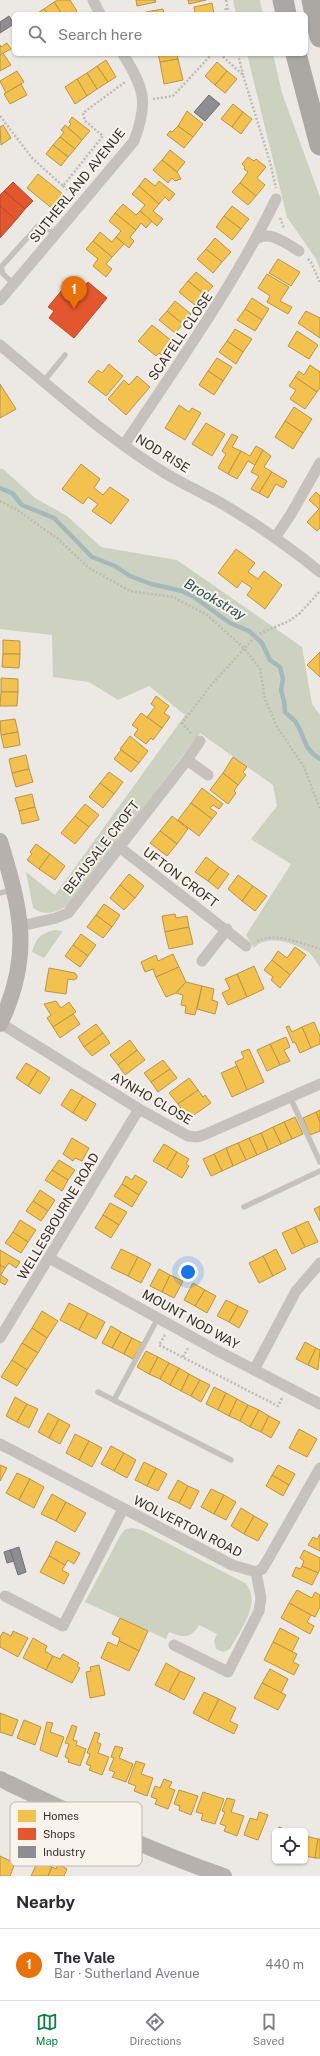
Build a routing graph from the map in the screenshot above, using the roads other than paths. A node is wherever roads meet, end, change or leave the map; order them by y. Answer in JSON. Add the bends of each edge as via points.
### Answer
{"nodes":[{"id":1,"x":92,"y":0,"type":"edge"},
{"id":2,"x":283,"y":0,"type":"edge"},
{"id":3,"x":312,"y":0,"type":"edge"},
{"id":4,"x":99,"y":12,"type":"edge"},
{"id":5,"x":286,"y":12,"type":"edge"},
{"id":6,"x":320,"y":37,"type":"edge"},
{"id":7,"x":124,"y":56,"type":"edge"},
{"id":8,"x":297,"y":56,"type":"edge"},
{"id":9,"x":320,"y":145,"type":"edge"},
{"id":10,"x":276,"y":199,"type":"road end"},
{"id":11,"x":55,"y":234,"type":"junction"},
{"id":12,"x":256,"y":239,"type":"junction"},
{"id":13,"x":300,"y":251,"type":"road end"},
{"id":14,"x":14,"y":284,"type":"junction"},
{"id":15,"x":0,"y":300,"type":"edge"},
{"id":16,"x":0,"y":345,"type":"edge"},
{"id":17,"x":65,"y":355,"type":"dead end"},
{"id":18,"x":44,"y":381,"type":"junction"},
{"id":19,"x":124,"y":445,"type":"junction"},
{"id":20,"x":320,"y":463,"type":"edge"},
{"id":21,"x":275,"y":538,"type":"junction"},
{"id":22,"x":320,"y":572,"type":"edge"},
{"id":23,"x":200,"y":741,"type":"road end"},
{"id":24,"x":187,"y":760,"type":"junction"},
{"id":25,"x":208,"y":775,"type":"dead end"},
{"id":26,"x":0,"y":841,"type":"edge"},
{"id":27,"x":118,"y":846,"type":"junction"},
{"id":28,"x":7,"y":891,"type":"edge"},
{"id":29,"x":21,"y":926,"type":"junction"},
{"id":30,"x":227,"y":929,"type":"junction"},
{"id":31,"x":246,"y":946,"type":"road end"},
{"id":32,"x":202,"y":961,"type":"dead end"},
{"id":33,"x":0,"y":1024,"type":"edge"},
{"id":34,"x":320,"y":1084,"type":"edge"},
{"id":35,"x":290,"y":1097,"type":"junction"},
{"id":36,"x":139,"y":1109,"type":"junction"},
{"id":37,"x":320,"y":1162,"type":"edge"},
{"id":38,"x":320,"y":1171,"type":"edge"},
{"id":39,"x":244,"y":1207,"type":"dead end"},
{"id":40,"x":49,"y":1258,"type":"junction"},
{"id":41,"x":320,"y":1263,"type":"edge"},
{"id":42,"x":158,"y":1318,"type":"junction"},
{"id":43,"x":0,"y":1338,"type":"edge"},
{"id":44,"x":254,"y":1370,"type":"junction"},
{"id":45,"x":98,"y":1392,"type":"dead end"},
{"id":46,"x":114,"y":1400,"type":"junction"},
{"id":47,"x":320,"y":1404,"type":"edge"},
{"id":48,"x":0,"y":1444,"type":"edge"},
{"id":49,"x":231,"y":1460,"type":"dead end"},
{"id":50,"x":320,"y":1468,"type":"edge"},
{"id":51,"x":122,"y":1509,"type":"junction"},
{"id":52,"x":256,"y":1572,"type":"junction"},
{"id":53,"x":5,"y":1596,"type":"dead end"},
{"id":54,"x":174,"y":1645,"type":"dead end"},
{"id":55,"x":0,"y":1779,"type":"edge"},
{"id":56,"x":49,"y":1802,"type":"edge"},
{"id":57,"x":142,"y":1844,"type":"edge"},
{"id":58,"x":224,"y":1876,"type":"edge"}],
"edges":[{"from":1,"to":4,"type":"street"},
{"from":2,"to":5,"type":"highway"},
{"from":3,"to":6,"type":"highway"},
{"from":7,"to":11,"type":"street","name":"SUTHERLAND AVENUE","via":[[136,74],[143,100],[141,123],[134,141]]},
{"from":8,"to":9,"type":"highway"},
{"from":10,"to":12,"type":"street","name":"SCAFELL CLOSE"},
{"from":11,"to":14,"type":"street","name":"SUTHERLAND AVENUE"},
{"from":11,"to":14,"type":"lane","via":[[44,226],[38,226],[2,267],[3,274]]},
{"from":12,"to":13,"type":"street","via":[[264,235],[272,236]]},
{"from":12,"to":19,"type":"street","name":"SCAFELL CLOSE","via":[[225,294]]},
{"from":14,"to":15,"type":"street","name":"SUTHERLAND AVENUE"},
{"from":16,"to":18,"type":"street","name":"NOD RISE"},
{"from":17,"to":18,"type":"lane"},
{"from":18,"to":19,"type":"street","name":"NOD RISE"},
{"from":19,"to":21,"type":"street","name":"NOD RISE","via":[[165,473],[231,509]]},
{"from":20,"to":21,"type":"street"},
{"from":21,"to":22,"type":"street","name":"NOD RISE"},
{"from":23,"to":24,"type":"street","name":"BEAUSALE CROFT"},
{"from":24,"to":25,"type":"street"},
{"from":24,"to":27,"type":"street","name":"BEAUSALE CROFT"},
{"from":26,"to":28,"type":"street"},
{"from":27,"to":29,"type":"street","name":"BEAUSALE CROFT","via":[[68,913]]},
{"from":27,"to":30,"type":"street","name":"UFTON CROFT"},
{"from":28,"to":29,"type":"street"},
{"from":29,"to":33,"type":"street","via":[[20,957],[15,983],[8,1008]]},
{"from":30,"to":31,"type":"street","name":"UFTON CROFT"},
{"from":30,"to":32,"type":"street"},
{"from":33,"to":36,"type":"street","name":"AYNHO CLOSE"},
{"from":34,"to":35,"type":"street","name":"AYNHO CLOSE"},
{"from":35,"to":36,"type":"street","name":"AYNHO CLOSE","via":[[197,1137],[188,1136]]},
{"from":35,"to":37,"type":"lane"},
{"from":36,"to":40,"type":"street","name":"WELLESBOURNE ROAD"},
{"from":38,"to":39,"type":"lane"},
{"from":40,"to":42,"type":"street","name":"MOUNT NOD WAY"},
{"from":40,"to":43,"type":"street","name":"WELLESBOURNE ROAD"},
{"from":41,"to":44,"type":"street","via":[[296,1291]]},
{"from":42,"to":44,"type":"street","name":"MOUNT NOD WAY"},
{"from":42,"to":46,"type":"lane"},
{"from":44,"to":47,"type":"street","name":"MOUNT NOD WAY"},
{"from":45,"to":46,"type":"lane"},
{"from":46,"to":49,"type":"lane"},
{"from":48,"to":51,"type":"street","name":"WOLVERTON ROAD"},
{"from":50,"to":52,"type":"street","via":[[267,1561],[262,1569]]},
{"from":51,"to":52,"type":"street","name":"WOLVERTON ROAD","via":[[232,1565]]},
{"from":51,"to":53,"type":"street","via":[[63,1626]]},
{"from":52,"to":54,"type":"street","via":[[261,1598],[259,1611],[228,1672]]},
{"from":55,"to":56,"type":"street"},
{"from":57,"to":58,"type":"street"}]}
